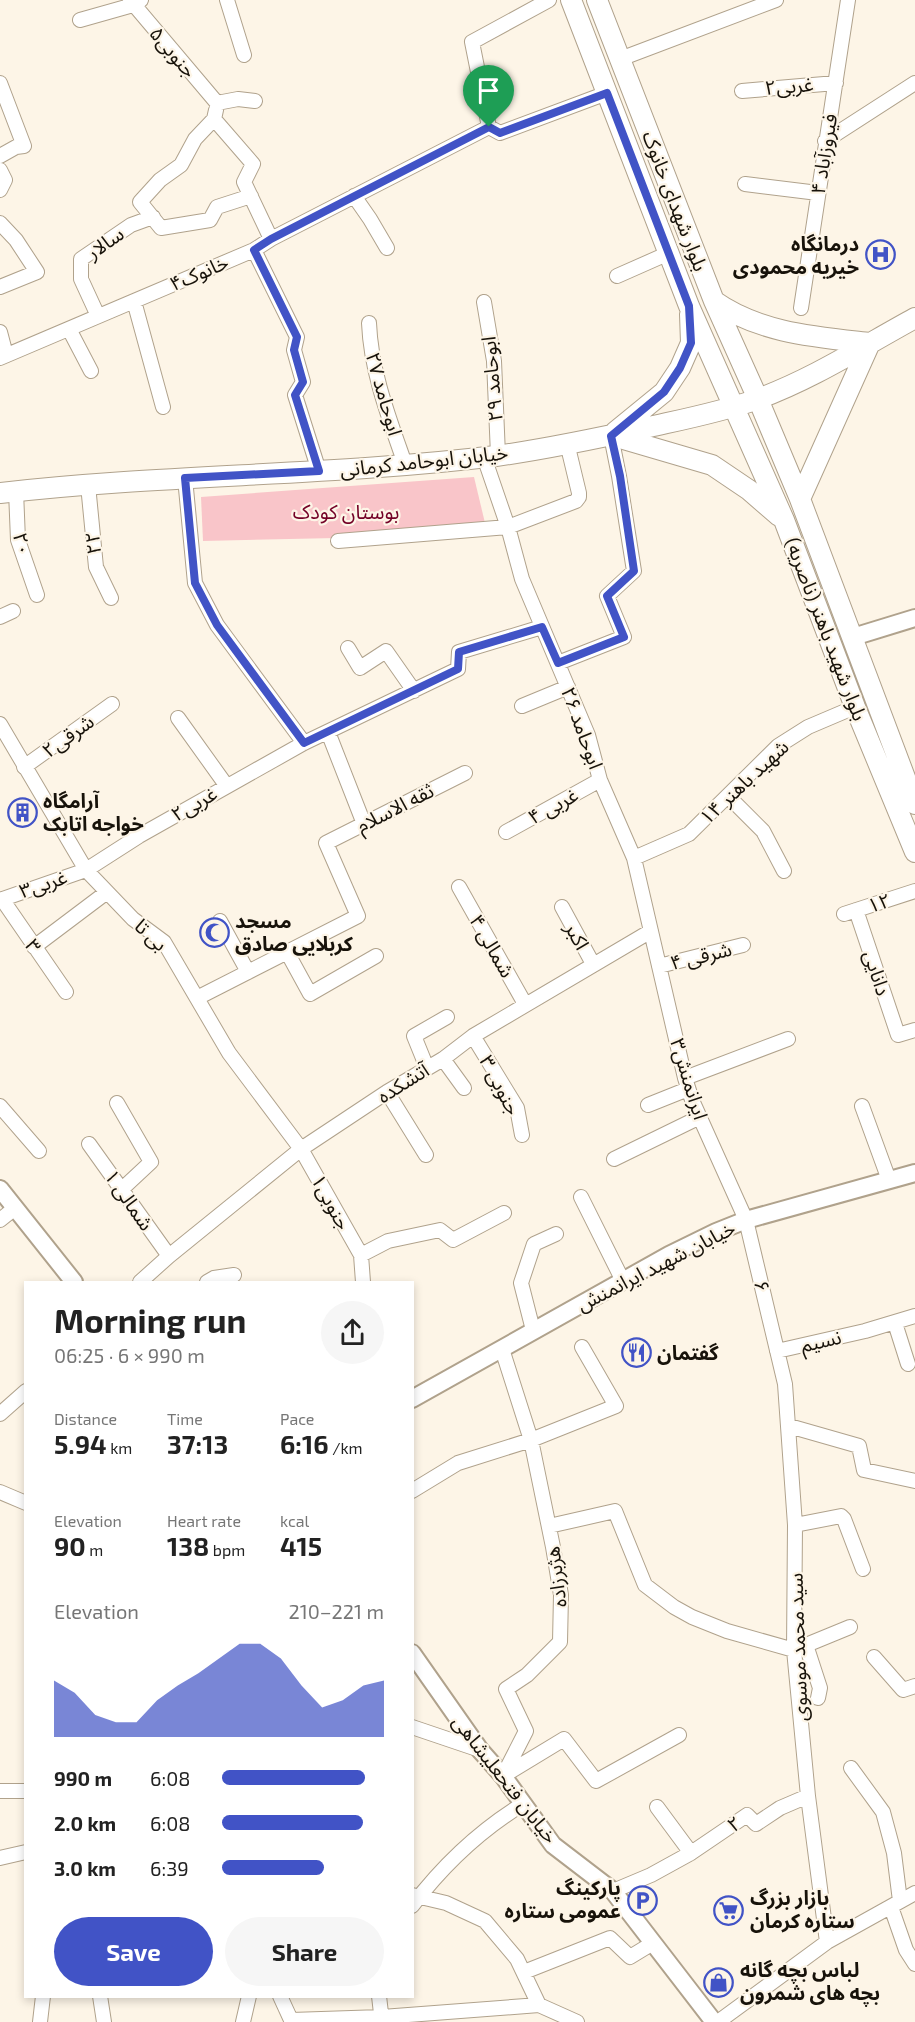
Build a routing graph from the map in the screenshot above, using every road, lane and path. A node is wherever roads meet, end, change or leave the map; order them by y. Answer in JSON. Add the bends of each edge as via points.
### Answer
{"nodes":[{"id":1,"x":227,"y":0,"type":"edge"},
{"id":2,"x":549,"y":0,"type":"edge"},
{"id":3,"x":570,"y":0,"type":"edge"},
{"id":4,"x":597,"y":0,"type":"edge"},
{"id":5,"x":776,"y":0,"type":"edge"},
{"id":6,"x":848,"y":0,"type":"edge"},
{"id":7,"x":135,"y":2,"type":"edge"},
{"id":8,"x":80,"y":20,"type":"dead end"},
{"id":9,"x":244,"y":55,"type":"dead end"},
{"id":10,"x":620,"y":59,"type":"junction"},
{"id":11,"x":836,"y":82,"type":"junction"},
{"id":12,"x":0,"y":83,"type":"edge"},
{"id":13,"x":915,"y":83,"type":"edge"},
{"id":14,"x":742,"y":91,"type":"dead end"},
{"id":15,"x":607,"y":93,"type":"junction"},
{"id":16,"x":255,"y":101,"type":"dead end"},
{"id":17,"x":218,"y":103,"type":"junction"},
{"id":18,"x":214,"y":119,"type":"junction"},
{"id":19,"x":489,"y":127,"type":"junction"},
{"id":20,"x":825,"y":141,"type":"junction"},
{"id":21,"x":0,"y":156,"type":"edge"},
{"id":22,"x":0,"y":170,"type":"edge"},
{"id":23,"x":745,"y":184,"type":"dead end"},
{"id":24,"x":0,"y":190,"type":"edge"},
{"id":25,"x":818,"y":193,"type":"junction"},
{"id":26,"x":251,"y":196,"type":"junction"},
{"id":27,"x":354,"y":196,"type":"junction"},
{"id":28,"x":153,"y":217,"type":"junction"},
{"id":29,"x":0,"y":224,"type":"edge"},
{"id":30,"x":271,"y":239,"type":"junction"},
{"id":31,"x":387,"y":248,"type":"dead end"},
{"id":32,"x":254,"y":250,"type":"junction"},
{"id":33,"x":669,"y":253,"type":"junction"},
{"id":34,"x":617,"y":276,"type":"dead end"},
{"id":35,"x":0,"y":288,"type":"edge"},
{"id":36,"x":134,"y":301,"type":"junction"},
{"id":37,"x":714,"y":301,"type":"junction"},
{"id":38,"x":484,"y":302,"type":"dead end"},
{"id":39,"x":689,"y":306,"type":"junction"},
{"id":40,"x":801,"y":308,"type":"dead end"},
{"id":41,"x":98,"y":316,"type":"junction"},
{"id":42,"x":915,"y":318,"type":"edge"},
{"id":43,"x":369,"y":323,"type":"dead end"},
{"id":44,"x":69,"y":329,"type":"junction"},
{"id":45,"x":0,"y":332,"type":"edge"},
{"id":46,"x":870,"y":342,"type":"junction"},
{"id":47,"x":3,"y":356,"type":"edge"},
{"id":48,"x":91,"y":371,"type":"dead end"},
{"id":49,"x":758,"y":399,"type":"junction"},
{"id":50,"x":163,"y":407,"type":"dead end"},
{"id":51,"x":735,"y":407,"type":"junction"},
{"id":52,"x":611,"y":436,"type":"junction"},
{"id":53,"x":567,"y":443,"type":"junction"},
{"id":54,"x":491,"y":456,"type":"junction"},
{"id":55,"x":405,"y":464,"type":"junction"},
{"id":56,"x":319,"y":471,"type":"junction"},
{"id":57,"x":185,"y":478,"type":"junction"},
{"id":58,"x":88,"y":485,"type":"junction"},
{"id":59,"x":8,"y":492,"type":"edge"},
{"id":60,"x":800,"y":499,"type":"junction"},
{"id":61,"x":784,"y":520,"type":"junction"},
{"id":62,"x":508,"y":527,"type":"junction"},
{"id":63,"x":338,"y":541,"type":"dead end"},
{"id":64,"x":37,"y":595,"type":"dead end"},
{"id":65,"x":111,"y":598,"type":"dead end"},
{"id":66,"x":13,"y":611,"type":"dead end"},
{"id":67,"x":0,"y":617,"type":"edge"},
{"id":68,"x":915,"y":618,"type":"edge"},
{"id":69,"x":542,"y":627,"type":"junction"},
{"id":70,"x":853,"y":637,"type":"junction"},
{"id":71,"x":348,"y":648,"type":"dead end"},
{"id":72,"x":558,"y":663,"type":"junction"},
{"id":73,"x":568,"y":687,"type":"junction"},
{"id":74,"x":414,"y":691,"type":"junction"},
{"id":75,"x":112,"y":704,"type":"dead end"},
{"id":76,"x":522,"y":706,"type":"dead end"},
{"id":77,"x":855,"y":707,"type":"junction"},
{"id":78,"x":178,"y":718,"type":"dead end"},
{"id":79,"x":0,"y":724,"type":"edge"},
{"id":80,"x":328,"y":732,"type":"junction"},
{"id":81,"x":304,"y":743,"type":"junction"},
{"id":82,"x":24,"y":767,"type":"junction"},
{"id":83,"x":465,"y":773,"type":"dead end"},
{"id":84,"x":600,"y":780,"type":"junction"},
{"id":85,"x":226,"y":785,"type":"junction"},
{"id":86,"x":728,"y":796,"type":"junction"},
{"id":87,"x":915,"y":804,"type":"edge"},
{"id":88,"x":364,"y":824,"type":"junction"},
{"id":89,"x":506,"y":832,"type":"dead end"},
{"id":90,"x":915,"y":852,"type":"edge"},
{"id":91,"x":634,"y":858,"type":"junction"},
{"id":92,"x":86,"y":870,"type":"junction"},
{"id":93,"x":784,"y":871,"type":"dead end"},
{"id":94,"x":459,"y":887,"type":"dead end"},
{"id":95,"x":915,"y":891,"type":"edge"},
{"id":96,"x":107,"y":892,"type":"junction"},
{"id":97,"x":1,"y":899,"type":"edge"},
{"id":98,"x":562,"y":907,"type":"dead end"},
{"id":99,"x":850,"y":912,"type":"joint"},
{"id":100,"x":220,"y":921,"type":"dead end"},
{"id":101,"x":651,"y":932,"type":"junction"},
{"id":102,"x":743,"y":945,"type":"dead end"},
{"id":103,"x":34,"y":947,"type":"junction"},
{"id":104,"x":287,"y":952,"type":"junction"},
{"id":105,"x":376,"y":956,"type":"dead end"},
{"id":106,"x":593,"y":964,"type":"junction"},
{"id":107,"x":659,"y":966,"type":"junction"},
{"id":108,"x":248,"y":972,"type":"junction"},
{"id":109,"x":66,"y":992,"type":"dead end"},
{"id":110,"x":197,"y":999,"type":"junction"},
{"id":111,"x":525,"y":1005,"type":"junction"},
{"id":112,"x":447,"y":1017,"type":"dead end"},
{"id":113,"x":915,"y":1030,"type":"edge"},
{"id":114,"x":473,"y":1036,"type":"junction"},
{"id":115,"x":788,"y":1039,"type":"dead end"},
{"id":116,"x":443,"y":1059,"type":"junction"},
{"id":117,"x":427,"y":1068,"type":"junction"},
{"id":118,"x":687,"y":1083,"type":"junction"},
{"id":119,"x":464,"y":1088,"type":"dead end"},
{"id":120,"x":387,"y":1092,"type":"junction"},
{"id":121,"x":117,"y":1103,"type":"dead end"},
{"id":122,"x":648,"y":1105,"type":"dead end"},
{"id":123,"x":0,"y":1106,"type":"edge"},
{"id":124,"x":862,"y":1106,"type":"dead end"},
{"id":125,"x":700,"y":1117,"type":"junction"},
{"id":126,"x":522,"y":1135,"type":"dead end"},
{"id":127,"x":89,"y":1144,"type":"dead end"},
{"id":128,"x":301,"y":1149,"type":"junction"},
{"id":129,"x":39,"y":1151,"type":"dead end"},
{"id":130,"x":426,"y":1155,"type":"dead end"},
{"id":131,"x":614,"y":1159,"type":"dead end"},
{"id":132,"x":915,"y":1173,"type":"edge"},
{"id":133,"x":889,"y":1180,"type":"junction"},
{"id":134,"x":0,"y":1189,"type":"edge"},
{"id":135,"x":121,"y":1190,"type":"junction"},
{"id":136,"x":581,"y":1197,"type":"dead end"},
{"id":137,"x":15,"y":1208,"type":"junction"},
{"id":138,"x":504,"y":1213,"type":"dead end"},
{"id":139,"x":0,"y":1220,"type":"edge"},
{"id":140,"x":746,"y":1220,"type":"junction"},
{"id":141,"x":556,"y":1234,"type":"dead end"},
{"id":142,"x":361,"y":1255,"type":"junction"},
{"id":143,"x":169,"y":1256,"type":"junction"},
{"id":144,"x":234,"y":1275,"type":"dead end"},
{"id":145,"x":73,"y":1281,"type":"edge"},
{"id":146,"x":141,"y":1281,"type":"edge"},
{"id":147,"x":209,"y":1281,"type":"edge"},
{"id":148,"x":363,"y":1281,"type":"edge"},
{"id":149,"x":623,"y":1281,"type":"junction"},
{"id":150,"x":915,"y":1317,"type":"edge"},
{"id":151,"x":895,"y":1323,"type":"junction"},
{"id":152,"x":533,"y":1330,"type":"junction"},
{"id":153,"x":582,"y":1347,"type":"dead end"},
{"id":154,"x":502,"y":1348,"type":"junction"},
{"id":155,"x":777,"y":1351,"type":"junction"},
{"id":156,"x":908,"y":1365,"type":"dead end"},
{"id":157,"x":24,"y":1393,"type":"edge"},
{"id":158,"x":414,"y":1398,"type":"edge"},
{"id":159,"x":0,"y":1414,"type":"edge"},
{"id":160,"x":789,"y":1426,"type":"junction"},
{"id":161,"x":531,"y":1440,"type":"junction"},
{"id":162,"x":915,"y":1481,"type":"edge"},
{"id":163,"x":414,"y":1490,"type":"edge"},
{"id":164,"x":0,"y":1492,"type":"edge"},
{"id":165,"x":20,"y":1501,"type":"edge"},
{"id":166,"x":795,"y":1525,"type":"junction"},
{"id":167,"x":549,"y":1526,"type":"junction"},
{"id":168,"x":863,"y":1569,"type":"dead end"},
{"id":169,"x":850,"y":1627,"type":"dead end"},
{"id":170,"x":800,"y":1648,"type":"junction"},
{"id":171,"x":414,"y":1656,"type":"edge"},
{"id":172,"x":873,"y":1658,"type":"dead end"},
{"id":173,"x":915,"y":1686,"type":"edge"},
{"id":174,"x":818,"y":1698,"type":"dead end"},
{"id":175,"x":414,"y":1728,"type":"edge"},
{"id":176,"x":679,"y":1735,"type":"dead end"},
{"id":177,"x":480,"y":1750,"type":"junction"},
{"id":178,"x":851,"y":1768,"type":"dead end"},
{"id":179,"x":503,"y":1776,"type":"junction"},
{"id":180,"x":0,"y":1791,"type":"edge"},
{"id":181,"x":24,"y":1791,"type":"edge"},
{"id":182,"x":808,"y":1796,"type":"junction"},
{"id":183,"x":523,"y":1804,"type":"junction"},
{"id":184,"x":657,"y":1807,"type":"dead end"},
{"id":185,"x":24,"y":1852,"type":"edge"},
{"id":186,"x":692,"y":1853,"type":"junction"},
{"id":187,"x":0,"y":1858,"type":"edge"},
{"id":188,"x":613,"y":1891,"type":"junction"},
{"id":189,"x":915,"y":1893,"type":"edge"},
{"id":190,"x":415,"y":1899,"type":"edge"},
{"id":191,"x":896,"y":1904,"type":"junction"},
{"id":192,"x":827,"y":1942,"type":"junction"},
{"id":193,"x":652,"y":1943,"type":"junction"},
{"id":194,"x":915,"y":1964,"type":"edge"},
{"id":195,"x":524,"y":1972,"type":"junction"},
{"id":196,"x":43,"y":1998,"type":"edge"},
{"id":197,"x":100,"y":1998,"type":"edge"},
{"id":198,"x":249,"y":1998,"type":"edge"},
{"id":199,"x":281,"y":1998,"type":"edge"},
{"id":200,"x":379,"y":1998,"type":"edge"},
{"id":201,"x":540,"y":2005,"type":"junction"},
{"id":202,"x":382,"y":2020,"type":"edge"},
{"id":203,"x":40,"y":2022,"type":"edge"},
{"id":204,"x":104,"y":2022,"type":"edge"},
{"id":205,"x":243,"y":2022,"type":"edge"},
{"id":206,"x":577,"y":2022,"type":"edge"},
{"id":207,"x":716,"y":2022,"type":"edge"}],
"edges":[{"from":1,"to":9,"type":"street"},
{"from":2,"to":19,"type":"street","via":[[472,42]]},
{"from":3,"to":15,"type":"main road","name":"بلوار شهدای خانوک"},
{"from":4,"to":10,"type":"main road","name":"بلوار شهدای خانوک"},
{"from":5,"to":10,"type":"street"},
{"from":6,"to":11,"type":"street","name":"فیروزآباد ۴"},
{"from":7,"to":8,"type":"street"},
{"from":7,"to":17,"type":"street","name":"جنوبی۵"},
{"from":10,"to":37,"type":"main road","name":"بلوار شهدای خانوک"},
{"from":11,"to":14,"type":"street","name":"غربی۲"},
{"from":11,"to":20,"type":"street","name":"فیروزآباد ۴"},
{"from":12,"to":21,"type":"street","via":[[24,146]]},
{"from":13,"to":20,"type":"street"},
{"from":15,"to":19,"type":"street","via":[[500,133]]},
{"from":15,"to":33,"type":"main road","name":"بلوار شهدای خانوک"},
{"from":16,"to":17,"type":"street"},
{"from":17,"to":18,"type":"street"},
{"from":18,"to":26,"type":"street","via":[[253,164],[244,182]]},
{"from":18,"to":28,"type":"street","via":[[195,139],[181,165],[140,202]]},
{"from":19,"to":27,"type":"street","name":"خانوک۴"},
{"from":20,"to":25,"type":"street","name":"فیروزآباد ۴"},
{"from":22,"to":24,"type":"street","via":[[4,180]]},
{"from":23,"to":25,"type":"street"},
{"from":25,"to":40,"type":"street","name":"فیروزآباد ۴"},
{"from":26,"to":28,"type":"street","via":[[218,207],[210,220],[161,228]]},
{"from":26,"to":30,"type":"street"},
{"from":27,"to":30,"type":"street","name":"خانوک۴"},
{"from":27,"to":31,"type":"street"},
{"from":28,"to":41,"type":"street","name":"سالار","via":[[131,225],[81,259],[81,279]]},
{"from":29,"to":35,"type":"street","via":[[37,272]]},
{"from":30,"to":32,"type":"street","name":"خانوک۴"},
{"from":32,"to":36,"type":"street","name":"خانوک۴"},
{"from":32,"to":56,"type":"street","via":[[297,337],[294,350],[303,382],[295,395]]},
{"from":33,"to":34,"type":"street"},
{"from":33,"to":39,"type":"main road","name":"بلوار شهدای خانوک"},
{"from":36,"to":41,"type":"street","name":"خانوک۴"},
{"from":36,"to":50,"type":"street"},
{"from":37,"to":46,"type":"main road","via":[[731,313],[768,327]]},
{"from":37,"to":49,"type":"main road","name":"بلوار شهدای خانوک"},
{"from":38,"to":54,"type":"street","name":"ابوحامد ۲۹","via":[[494,361]]},
{"from":39,"to":51,"type":"main road","name":"بلوار شهدای خانوک"},
{"from":39,"to":52,"type":"main road","via":[[691,343],[680,368],[664,392]]},
{"from":41,"to":44,"type":"street","name":"خانوک۴"},
{"from":42,"to":46,"type":"main road","name":"خیابان ابوحامد کرمانی"},
{"from":43,"to":55,"type":"street","name":"ابوحامد ۲۷","via":[[370,350]]},
{"from":44,"to":47,"type":"street","name":"خانوک۴"},
{"from":44,"to":48,"type":"street"},
{"from":45,"to":47,"type":"street"},
{"from":46,"to":49,"type":"main road","name":"خیابان ابوحامد کرمانی","via":[[818,373]]},
{"from":46,"to":60,"type":"main road"},
{"from":49,"to":51,"type":"main road","name":"خیابان ابوحامد کرمانی"},
{"from":49,"to":60,"type":"main road","name":"بلوار شهید باهنر (ناصریه)"},
{"from":51,"to":52,"type":"main road","name":"خیابان ابوحامد کرمانی"},
{"from":51,"to":61,"type":"main road","name":"بلوار شهید باهنر (ناصریه)"},
{"from":52,"to":53,"type":"main road","name":"خیابان ابوحامد کرمانی"},
{"from":52,"to":61,"type":"main road","via":[[712,465]]},
{"from":52,"to":72,"type":"street","via":[[634,571],[607,596],[624,637]]},
{"from":53,"to":54,"type":"main road","name":"خیابان ابوحامد کرمانی"},
{"from":53,"to":62,"type":"street","via":[[579,497]]},
{"from":54,"to":55,"type":"main road","name":"خیابان ابوحامد کرمانی"},
{"from":54,"to":62,"type":"street","name":"ابوحامد ۲۶"},
{"from":55,"to":56,"type":"main road","name":"خیابان ابوحامد کرمانی"},
{"from":56,"to":57,"type":"main road","name":"خیابان ابوحامد کرمانی"},
{"from":57,"to":58,"type":"main road","name":"خیابان ابوحامد کرمانی"},
{"from":57,"to":81,"type":"street","via":[[195,583],[217,625]]},
{"from":58,"to":59,"type":"main road","name":"خیابان ابوحامد کرمانی"},
{"from":58,"to":65,"type":"street","name":"۲۲","via":[[96,567]]},
{"from":59,"to":64,"type":"street","name":"۲۰","via":[[18,540]]},
{"from":60,"to":70,"type":"main road","name":"بلوار شهید باهنر (ناصریه)"},
{"from":61,"to":77,"type":"main road","name":"بلوار شهید باهنر (ناصریه)"},
{"from":62,"to":63,"type":"street"},
{"from":62,"to":69,"type":"street","name":"ابوحامد ۲۶","via":[[522,579]]},
{"from":66,"to":67,"type":"street"},
{"from":68,"to":70,"type":"street"},
{"from":69,"to":72,"type":"street","name":"ابوحامد ۲۶"},
{"from":69,"to":74,"type":"street","name":"غربی۲","via":[[459,652],[458,669]]},
{"from":70,"to":87,"type":"main road","name":"بلوار شهید باهنر (ناصریه)"},
{"from":71,"to":74,"type":"street","via":[[360,668],[386,651]]},
{"from":72,"to":73,"type":"street","name":"ابوحامد ۲۶"},
{"from":73,"to":76,"type":"street"},
{"from":73,"to":84,"type":"street","name":"ابوحامد ۲۶","via":[[588,735]]},
{"from":74,"to":80,"type":"street","name":"غربی۲"},
{"from":75,"to":82,"type":"street","name":"شرقی۲"},
{"from":77,"to":86,"type":"street","name":"شهید باهنر ۱۴","via":[[808,727],[778,746]]},
{"from":77,"to":90,"type":"main road","name":"بلوار شهید باهنر (ناصریه)"},
{"from":78,"to":85,"type":"street"},
{"from":79,"to":82,"type":"street","name":"بی تا"},
{"from":80,"to":81,"type":"street","name":"غربی۲"},
{"from":80,"to":88,"type":"street"},
{"from":81,"to":85,"type":"street","name":"غربی۲"},
{"from":82,"to":92,"type":"street","name":"بی تا"},
{"from":83,"to":88,"type":"street","name":"ثقه الاسلام"},
{"from":84,"to":89,"type":"street","name":"۴ غربی"},
{"from":84,"to":91,"type":"street","name":"ابوحامد ۲۶"},
{"from":85,"to":92,"type":"street","name":"غربی۲"},
{"from":86,"to":91,"type":"street","name":"شهید باهنر ۱۴","via":[[689,834]]},
{"from":86,"to":93,"type":"street","via":[[763,831]]},
{"from":88,"to":104,"type":"street","name":"ثقه الاسلام","via":[[326,843],[358,916]]},
{"from":91,"to":101,"type":"street","name":"ابوحامد ۲۶"},
{"from":92,"to":96,"type":"street","name":"بی تا"},
{"from":92,"to":97,"type":"street","name":"غربی۳"},
{"from":94,"to":111,"type":"street","name":"۴ شمالی"},
{"from":95,"to":99,"type":"street","name":"۱۲"},
{"from":96,"to":103,"type":"street"},
{"from":96,"to":110,"type":"street","name":"بی تا","via":[[164,942]]},
{"from":97,"to":103,"type":"street","name":"۳"},
{"from":98,"to":106,"type":"street","name":"اکبر"},
{"from":99,"to":113,"type":"street","name":"دانایی","via":[[898,1035]]},
{"from":100,"to":108,"type":"street"},
{"from":101,"to":106,"type":"street","name":"آتشکده"},
{"from":101,"to":107,"type":"street","name":"ایرانمنش۳"},
{"from":102,"to":107,"type":"street","name":"۴ شرقی"},
{"from":103,"to":109,"type":"street","name":"۳"},
{"from":104,"to":105,"type":"street","via":[[310,994]]},
{"from":104,"to":108,"type":"street"},
{"from":106,"to":111,"type":"street","name":"آتشکده"},
{"from":107,"to":118,"type":"street","name":"ایرانمنش۳"},
{"from":108,"to":110,"type":"street"},
{"from":110,"to":128,"type":"street","name":"بی تا","via":[[229,1053]]},
{"from":111,"to":114,"type":"street","name":"آتشکده"},
{"from":112,"to":117,"type":"street","via":[[414,1036]]},
{"from":114,"to":116,"type":"street","name":"آتشکده"},
{"from":114,"to":126,"type":"street","name":"۳ جنوبی","via":[[518,1108]]},
{"from":115,"to":118,"type":"street"},
{"from":116,"to":117,"type":"street","name":"آتشکده"},
{"from":116,"to":119,"type":"street"},
{"from":117,"to":120,"type":"street","name":"آتشکده"},
{"from":118,"to":122,"type":"street"},
{"from":118,"to":125,"type":"street","name":"ایرانمنش۳"},
{"from":120,"to":128,"type":"street","name":"آتشکده"},
{"from":120,"to":130,"type":"street"},
{"from":121,"to":135,"type":"street","via":[[150,1162]]},
{"from":123,"to":129,"type":"street"},
{"from":124,"to":133,"type":"street"},
{"from":125,"to":131,"type":"street"},
{"from":125,"to":140,"type":"street","name":"ایرانمنش۳"},
{"from":127,"to":135,"type":"street","name":"۱ شمالی"},
{"from":128,"to":142,"type":"street","name":"جنوبی۱"},
{"from":128,"to":143,"type":"street","name":"آتشکده"},
{"from":132,"to":133,"type":"street","name":"خیابان شهید ایرانمنش"},
{"from":133,"to":140,"type":"street","name":"خیابان شهید ایرانمنش"},
{"from":134,"to":137,"type":"street"},
{"from":135,"to":143,"type":"street","name":"۱ شمالی"},
{"from":136,"to":149,"type":"street"},
{"from":137,"to":139,"type":"street"},
{"from":137,"to":145,"type":"street"},
{"from":138,"to":142,"type":"street","via":[[453,1240],[440,1230],[388,1241]]},
{"from":140,"to":149,"type":"street","name":"خیابان شهید ایرانمنش"},
{"from":140,"to":155,"type":"street","name":"۶"},
{"from":141,"to":152,"type":"street","via":[[534,1244],[521,1283]]},
{"from":142,"to":148,"type":"street"},
{"from":143,"to":146,"type":"street","name":"آتشکده"},
{"from":144,"to":147,"type":"street"},
{"from":149,"to":152,"type":"street","name":"خیابان شهید ایرانمنش"},
{"from":150,"to":151,"type":"street","name":"نسیم"},
{"from":151,"to":155,"type":"street","name":"نسیم"},
{"from":151,"to":156,"type":"street"},
{"from":152,"to":154,"type":"street","name":"خیابان شهید ایرانمنش"},
{"from":153,"to":161,"type":"street","via":[[616,1406]]},
{"from":154,"to":158,"type":"street","name":"خیابان شهید ایرانمنش"},
{"from":154,"to":161,"type":"street","name":"هژبرزاده"},
{"from":155,"to":160,"type":"street","name":"سید محمد موسوی"},
{"from":157,"to":159,"type":"street"},
{"from":160,"to":162,"type":"street","via":[[859,1446],[864,1470]]},
{"from":160,"to":166,"type":"street","name":"سید محمد موسوی"},
{"from":161,"to":163,"type":"street","via":[[458,1463]]},
{"from":161,"to":167,"type":"street","name":"هژبرزاده"},
{"from":164,"to":165,"type":"street"},
{"from":166,"to":168,"type":"street","via":[[841,1516]]},
{"from":166,"to":170,"type":"street","name":"سید محمد موسوی"},
{"from":167,"to":170,"type":"street","via":[[615,1511],[645,1585],[674,1607],[727,1631]]},
{"from":167,"to":179,"type":"street","name":"هژبرزاده","via":[[561,1595],[560,1642],[527,1676],[506,1689],[526,1731]]},
{"from":169,"to":170,"type":"street"},
{"from":170,"to":174,"type":"street","via":[[820,1688]]},
{"from":170,"to":182,"type":"street","name":"سید محمد موسوی"},
{"from":171,"to":177,"type":"street","name":"خیابان فتحعلیشاهی"},
{"from":172,"to":173,"type":"street","via":[[903,1690]]},
{"from":175,"to":177,"type":"street"},
{"from":176,"to":179,"type":"street","via":[[596,1781],[564,1740]]},
{"from":177,"to":179,"type":"street","name":"خیابان فتحعلیشاهی"},
{"from":178,"to":191,"type":"street","via":[[883,1812],[894,1853]]},
{"from":179,"to":183,"type":"street","name":"خیابان فتحعلیشاهی"},
{"from":180,"to":181,"type":"street"},
{"from":182,"to":186,"type":"street","name":"۲","via":[[756,1824],[747,1815]]},
{"from":182,"to":192,"type":"street","name":"سید محمد موسوی"},
{"from":183,"to":188,"type":"street","name":"خیابان فتحعلیشاهی","via":[[553,1845]]},
{"from":183,"to":190,"type":"street","via":[[459,1851]]},
{"from":184,"to":186,"type":"street"},
{"from":185,"to":187,"type":"street"},
{"from":186,"to":188,"type":"street"},
{"from":188,"to":193,"type":"street","name":"خیابان فتحعلیشاهی"},
{"from":189,"to":191,"type":"street"},
{"from":190,"to":195,"type":"street","via":[[446,1903],[485,1921],[518,1959]]},
{"from":191,"to":192,"type":"street"},
{"from":191,"to":194,"type":"street","via":[[906,1950]]},
{"from":192,"to":207,"type":"street"},
{"from":193,"to":195,"type":"street","via":[[630,1957],[610,1938]]},
{"from":193,"to":207,"type":"street","name":"خیابان فتحعلیشاهی"},
{"from":195,"to":201,"type":"street"},
{"from":196,"to":203,"type":"street"},
{"from":197,"to":204,"type":"street"},
{"from":198,"to":205,"type":"street"},
{"from":199,"to":202,"type":"street","via":[[291,2020]]},
{"from":200,"to":202,"type":"street"},
{"from":201,"to":202,"type":"street"},
{"from":201,"to":206,"type":"street"}]}
